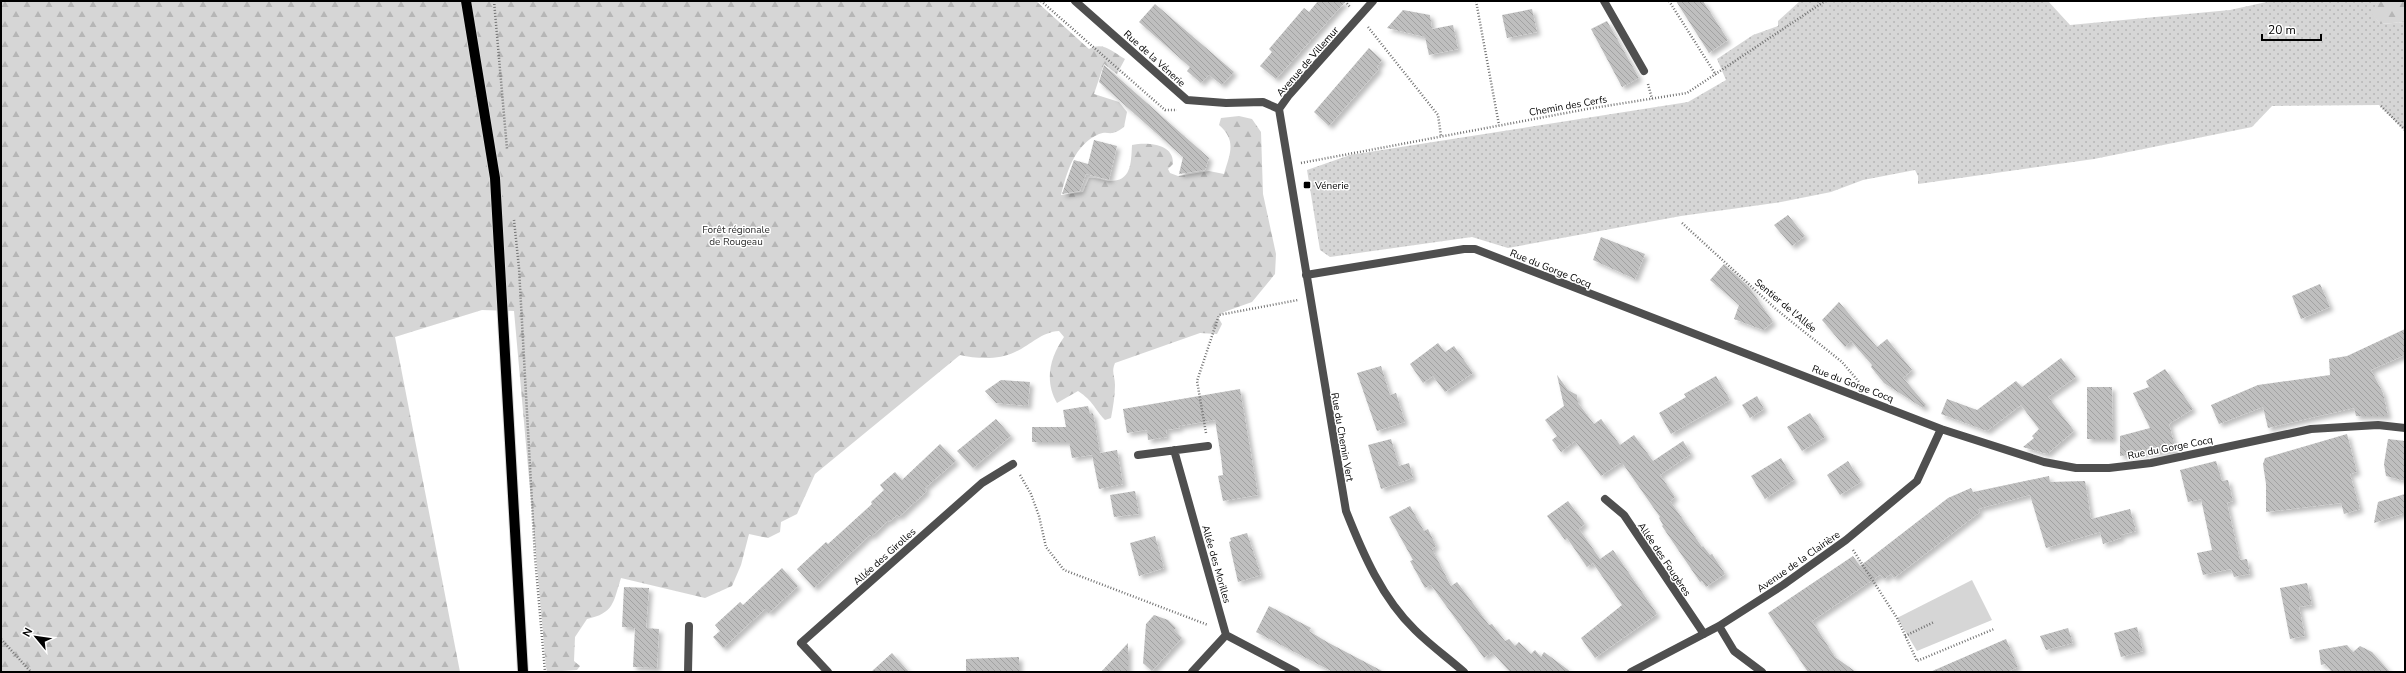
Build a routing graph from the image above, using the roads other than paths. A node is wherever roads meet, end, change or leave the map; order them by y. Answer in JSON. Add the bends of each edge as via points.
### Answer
{"nodes":[{"id":1,"x":466,"y":1,"type":"edge"},
{"id":2,"x":1075,"y":1,"type":"edge"},
{"id":3,"x":1373,"y":1,"type":"edge"},
{"id":4,"x":1604,"y":1,"type":"edge"},
{"id":5,"x":1644,"y":71,"type":"dead end"},
{"id":6,"x":1279,"y":109,"type":"junction"},
{"id":7,"x":1289,"y":166,"type":"joint"},
{"id":8,"x":1306,"y":275,"type":"junction"},
{"id":9,"x":2405,"y":428,"type":"edge"},
{"id":10,"x":1941,"y":429,"type":"junction"},
{"id":11,"x":1208,"y":446,"type":"road end"},
{"id":12,"x":1174,"y":450,"type":"junction"},
{"id":13,"x":1138,"y":455,"type":"dead end"},
{"id":14,"x":1013,"y":464,"type":"road end"},
{"id":15,"x":1606,"y":499,"type":"dead end"},
{"id":16,"x":689,"y":626,"type":"dead end"},
{"id":17,"x":1719,"y":626,"type":"junction"},
{"id":18,"x":1704,"y":634,"type":"junction"},
{"id":19,"x":1226,"y":635,"type":"junction"},
{"id":20,"x":523,"y":672,"type":"edge"},
{"id":21,"x":688,"y":672,"type":"edge"},
{"id":22,"x":828,"y":672,"type":"edge"},
{"id":23,"x":1192,"y":672,"type":"edge"},
{"id":24,"x":1296,"y":672,"type":"edge"},
{"id":25,"x":1464,"y":672,"type":"edge"},
{"id":26,"x":1631,"y":672,"type":"edge"},
{"id":27,"x":1762,"y":672,"type":"edge"}],
"edges":[{"from":1,"to":20,"type":"main road","via":[[495,178]]},
{"from":2,"to":6,"type":"street","name":"Rue de la Vénerie","via":[[1187,100],[1262,102]]},
{"from":3,"to":6,"type":"street","name":"Avenue de Villemur"},
{"from":4,"to":5,"type":"street"},
{"from":6,"to":7,"type":"street","name":"Avenue de Villemur"},
{"from":7,"to":8,"type":"street","name":"Rue du Chemin Vert"},
{"from":8,"to":10,"type":"street","name":"Rue du Gorge Cocq","via":[[1464,249],[1475,250]]},
{"from":8,"to":25,"type":"street","name":"Rue du Chemin Vert","via":[[1346,511],[1362,550],[1390,600],[1415,630]]},
{"from":9,"to":10,"type":"street","name":"Rue du Gorge Cocq","via":[[2378,425],[2310,429],[2151,463],[2109,468],[2083,468],[2044,462]]},
{"from":10,"to":17,"type":"street","name":"Avenue de la Clairière","via":[[1917,481],[1846,540]]},
{"from":11,"to":12,"type":"street"},
{"from":12,"to":13,"type":"street"},
{"from":12,"to":19,"type":"street","name":"Allée des Morilles"},
{"from":14,"to":22,"type":"street","name":"Allée des Girolles","via":[[982,483],[801,642]]},
{"from":15,"to":18,"type":"street","name":"Allée des Fougères","via":[[1624,515]]},
{"from":16,"to":21,"type":"street"},
{"from":17,"to":18,"type":"street","name":"Avenue de la Clairière"},
{"from":17,"to":27,"type":"street","via":[[1734,651]]},
{"from":18,"to":26,"type":"street","name":"Avenue de la Clairière"},
{"from":19,"to":23,"type":"street"},
{"from":19,"to":24,"type":"street"}]}
